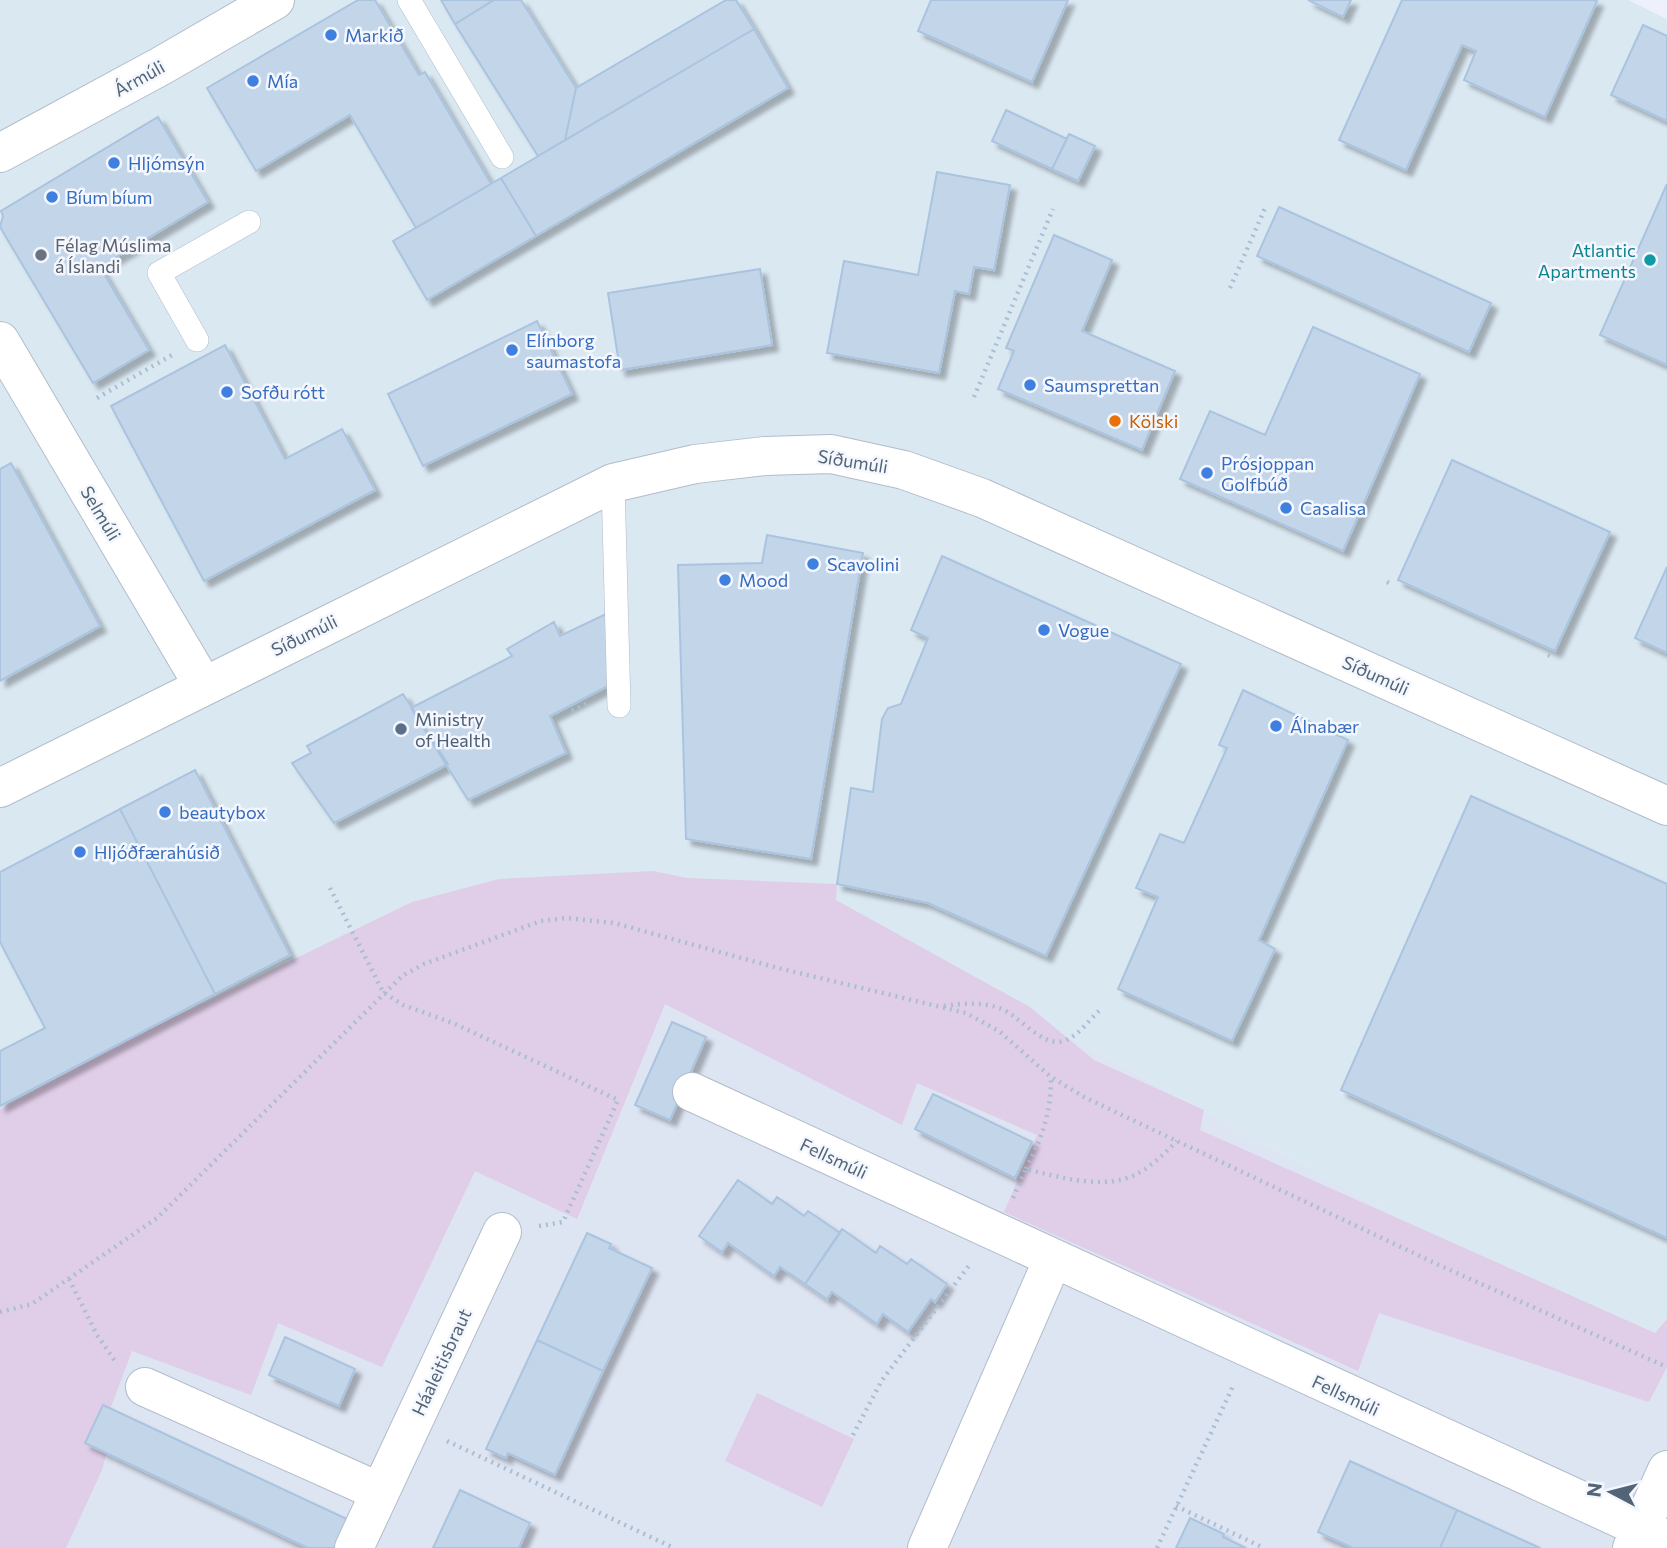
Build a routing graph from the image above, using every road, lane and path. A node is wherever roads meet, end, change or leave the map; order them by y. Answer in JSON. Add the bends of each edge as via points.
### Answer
{"nodes":[{"id":1,"x":275,"y":0,"type":"edge"},
{"id":2,"x":409,"y":0,"type":"edge"},
{"id":3,"x":0,"y":153,"type":"edge"},
{"id":4,"x":502,"y":157,"type":"dead end"},
{"id":5,"x":1266,"y":206,"type":"dead end"},
{"id":6,"x":1053,"y":209,"type":"dead end"},
{"id":7,"x":249,"y":222,"type":"dead end"},
{"id":8,"x":1230,"y":288,"type":"dead end"},
{"id":9,"x":197,"y":340,"type":"joint"},
{"id":10,"x":0,"y":341,"type":"edge"},
{"id":11,"x":974,"y":397,"type":"dead end"},
{"id":12,"x":97,"y":398,"type":"dead end"},
{"id":13,"x":613,"y":483,"type":"junction"},
{"id":14,"x":203,"y":685,"type":"junction"},
{"id":15,"x":619,"y":706,"type":"dead end"},
{"id":16,"x":0,"y":788,"type":"edge"},
{"id":17,"x":1667,"y":806,"type":"edge"},
{"id":18,"x":330,"y":888,"type":"dead end"},
{"id":19,"x":943,"y":1006,"type":"dead end"},
{"id":20,"x":1099,"y":1010,"type":"dead end"},
{"id":21,"x":1051,"y":1077,"type":"dead end"},
{"id":22,"x":692,"y":1092,"type":"dead end"},
{"id":23,"x":1177,"y":1141,"type":"dead end"},
{"id":24,"x":1026,"y":1169,"type":"junction"},
{"id":25,"x":502,"y":1232,"type":"joint"},
{"id":26,"x":998,"y":1233,"type":"junction"},
{"id":27,"x":1053,"y":1259,"type":"junction"},
{"id":28,"x":69,"y":1279,"type":"dead end"},
{"id":29,"x":1250,"y":1350,"type":"junction"},
{"id":30,"x":145,"y":1387,"type":"joint"},
{"id":31,"x":412,"y":1425,"type":"junction"},
{"id":32,"x":853,"y":1436,"type":"dead end"},
{"id":33,"x":1667,"y":1470,"type":"edge"},
{"id":34,"x":380,"y":1492,"type":"junction"},
{"id":35,"x":1176,"y":1506,"type":"junction"},
{"id":36,"x":1646,"y":1539,"type":"edge"},
{"id":37,"x":354,"y":1548,"type":"edge"},
{"id":38,"x":674,"y":1548,"type":"edge"},
{"id":39,"x":927,"y":1548,"type":"edge"},
{"id":40,"x":1157,"y":1548,"type":"edge"},
{"id":41,"x":1264,"y":1548,"type":"edge"}],
"edges":[{"from":1,"to":3,"type":"street","name":"Ármúli"},
{"from":2,"to":4,"type":"lane"},
{"from":5,"to":8,"type":"path"},
{"from":6,"to":11,"type":"path"},
{"from":7,"to":9,"type":"lane","via":[[159,273]]},
{"from":9,"to":12,"type":"path"},
{"from":10,"to":14,"type":"street","name":"Selmúli"},
{"from":13,"to":14,"type":"street","name":"Síðumúli"},
{"from":13,"to":15,"type":"lane"},
{"from":13,"to":17,"type":"street","name":"Síðumúli","via":[[665,468],[765,456],[831,454],[904,470],[982,498]]},
{"from":14,"to":16,"type":"street","name":"Síðumúli"},
{"from":18,"to":25,"type":"path","via":[[383,992],[618,1100],[563,1222]]},
{"from":19,"to":20,"type":"path","via":[[965,1003],[1000,1008],[1049,1041],[1059,1042],[1073,1036]]},
{"from":21,"to":24,"type":"path","via":[[1044,1135]]},
{"from":22,"to":26,"type":"street","name":"Fellsmúli"},
{"from":23,"to":24,"type":"path","via":[[1146,1169],[1111,1182],[1078,1181]]},
{"from":24,"to":26,"type":"path"},
{"from":25,"to":31,"type":"street","name":"Háaleitisbraut"},
{"from":26,"to":27,"type":"street","name":"Fellsmúli"},
{"from":26,"to":32,"type":"path","via":[[957,1279],[882,1380]]},
{"from":27,"to":29,"type":"street","name":"Fellsmúli"},
{"from":27,"to":39,"type":"street"},
{"from":28,"to":30,"type":"path","via":[[113,1360]]},
{"from":29,"to":35,"type":"path"},
{"from":29,"to":36,"type":"street","name":"Fellsmúli"},
{"from":30,"to":34,"type":"street"},
{"from":31,"to":34,"type":"street","name":"Háaleitisbraut"},
{"from":31,"to":38,"type":"path"},
{"from":33,"to":36,"type":"street","name":"Fellsmúli"},
{"from":34,"to":37,"type":"street","name":"Háaleitisbraut"},
{"from":35,"to":40,"type":"path"},
{"from":35,"to":41,"type":"path"}]}
